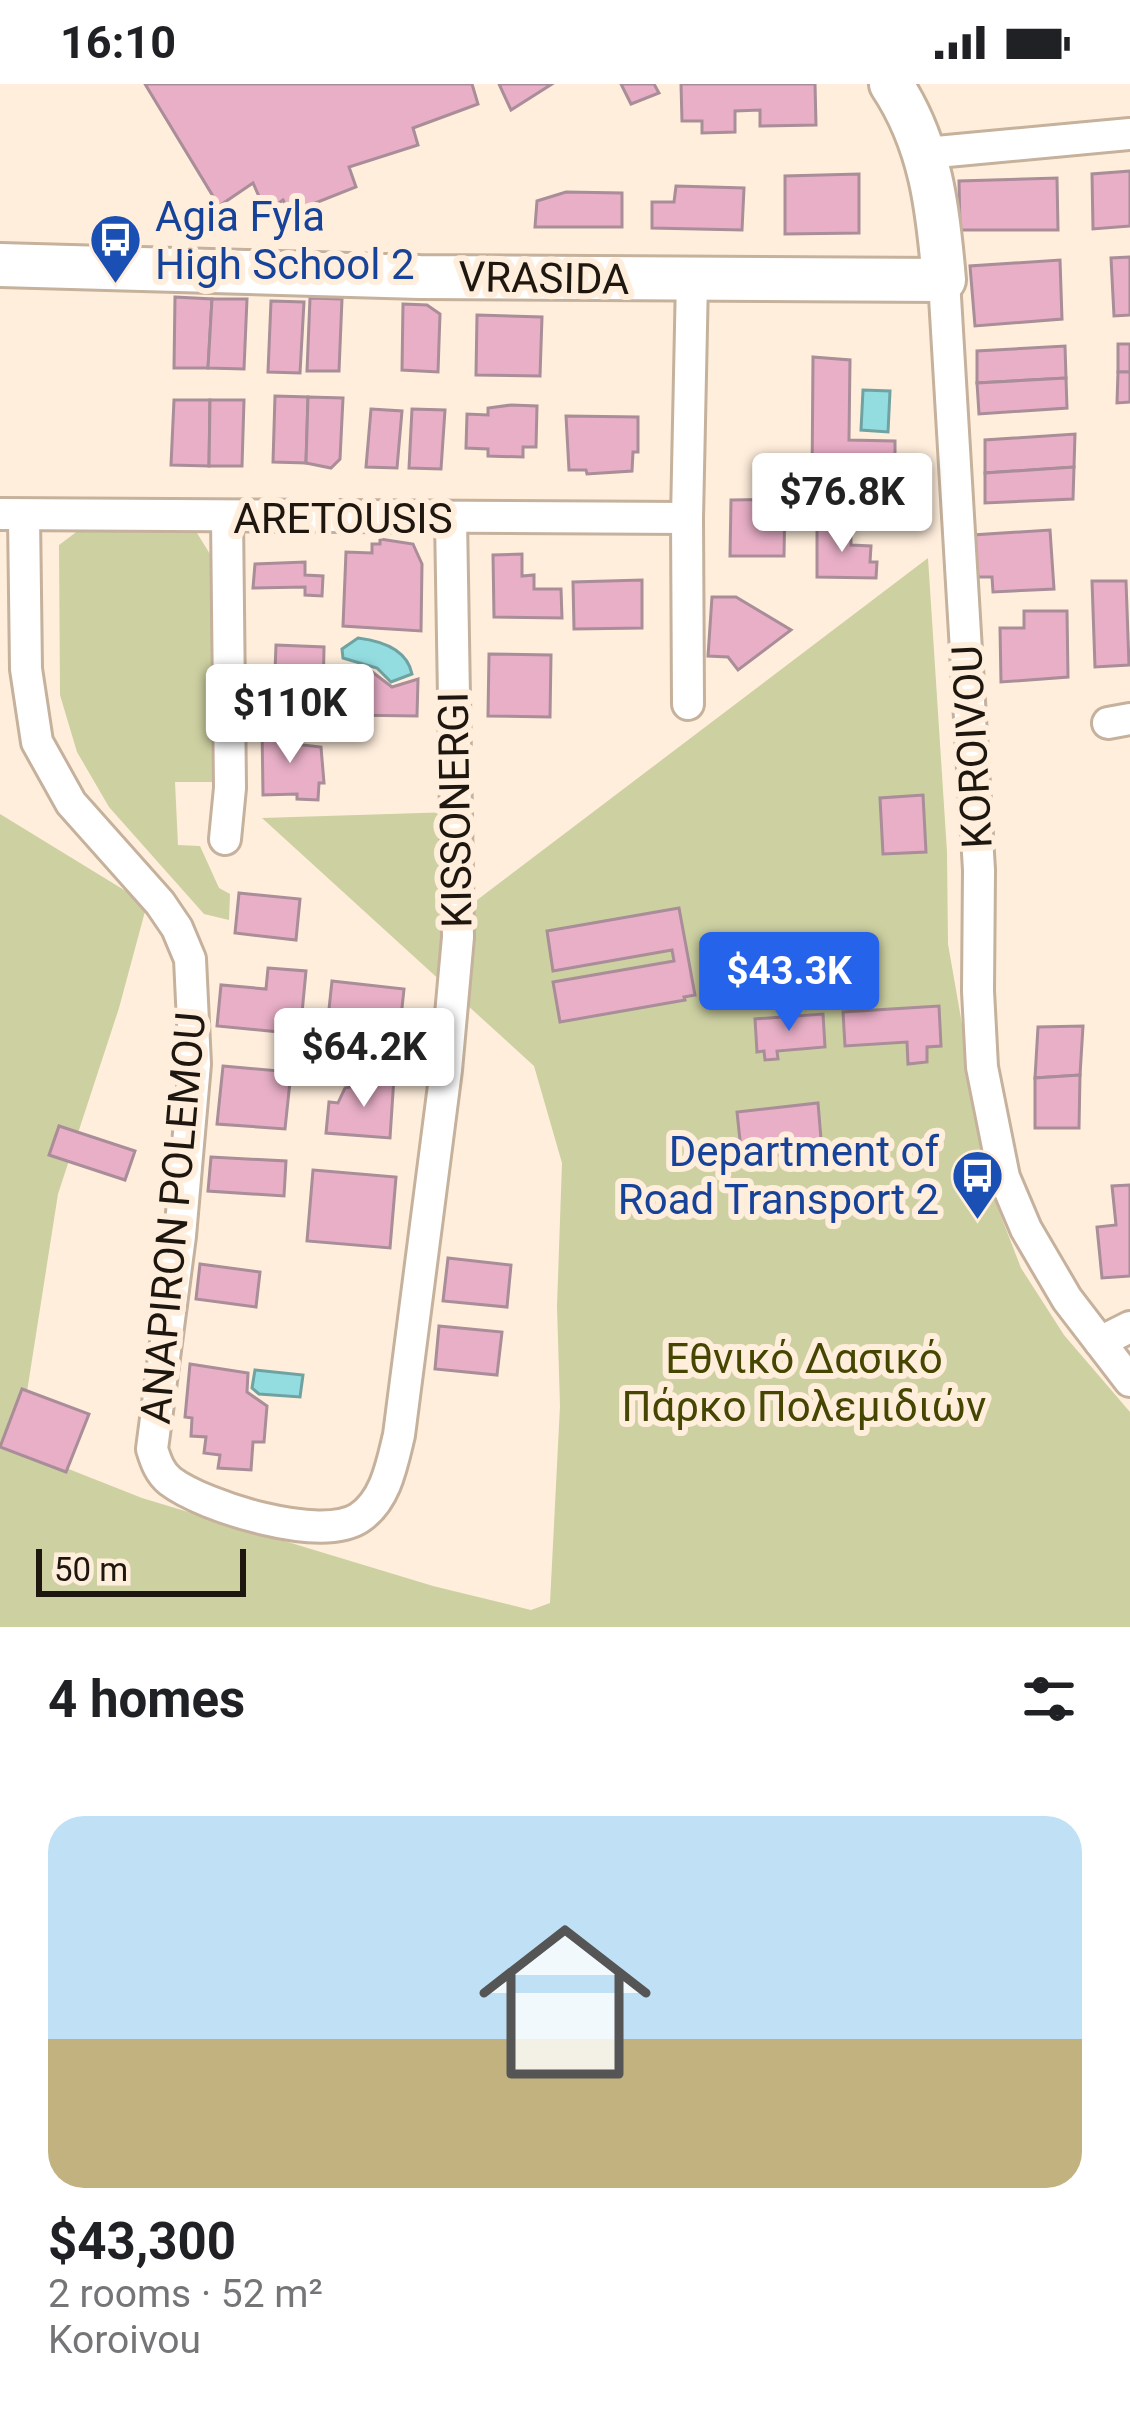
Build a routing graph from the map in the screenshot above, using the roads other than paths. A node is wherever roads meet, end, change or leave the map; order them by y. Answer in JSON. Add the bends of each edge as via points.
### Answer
{"nodes":[{"id":1,"x":891,"y":84,"type":"edge"},
{"id":2,"x":1130,"y":134,"type":"edge"},
{"id":3,"x":926,"y":153,"type":"junction"},
{"id":4,"x":0,"y":265,"type":"edge"},
{"id":5,"x":692,"y":279,"type":"junction"},
{"id":6,"x":944,"y":280,"type":"junction"},
{"id":7,"x":12,"y":515,"type":"edge"},
{"id":8,"x":227,"y":517,"type":"junction"},
{"id":9,"x":451,"y":518,"type":"junction"},
{"id":10,"x":687,"y":518,"type":"junction"},
{"id":11,"x":688,"y":704,"type":"dead end"},
{"id":12,"x":224,"y":839,"type":"dead end"},
{"id":13,"x":1130,"y":1328,"type":"edge"},
{"id":14,"x":1100,"y":1342,"type":"junction"},
{"id":15,"x":1130,"y":1381,"type":"edge"},
{"id":16,"x":358,"y":1520,"type":"joint"}],
"edges":[{"from":1,"to":3,"type":"street","name":"KOROIVOU"},
{"from":2,"to":3,"type":"street"},
{"from":3,"to":6,"type":"street","name":"KOROIVOU"},
{"from":4,"to":5,"type":"street","name":"VRASIDA"},
{"from":5,"to":6,"type":"street","name":"VRASIDA"},
{"from":5,"to":10,"type":"street"},
{"from":6,"to":14,"type":"street","name":"KOROIVOU","via":[[979,870],[982,1067],[1011,1195]]},
{"from":7,"to":8,"type":"street","name":"ARETOUSIS"},
{"from":7,"to":16,"type":"street","name":"ANAPIRON POLEMOU","via":[[37,742],[71,803],[160,903],[190,959],[195,1064],[153,1438],[157,1466],[189,1493],[273,1521]]},
{"from":8,"to":9,"type":"street","name":"ARETOUSIS"},
{"from":8,"to":12,"type":"street"},
{"from":9,"to":10,"type":"street","name":"ARETOUSIS"},
{"from":9,"to":16,"type":"street","name":"KISSONERGI","via":[[458,937],[399,1435],[377,1501]]},
{"from":10,"to":11,"type":"street"},
{"from":13,"to":14,"type":"street"},
{"from":14,"to":15,"type":"street","name":"KOROIVOU"}]}
